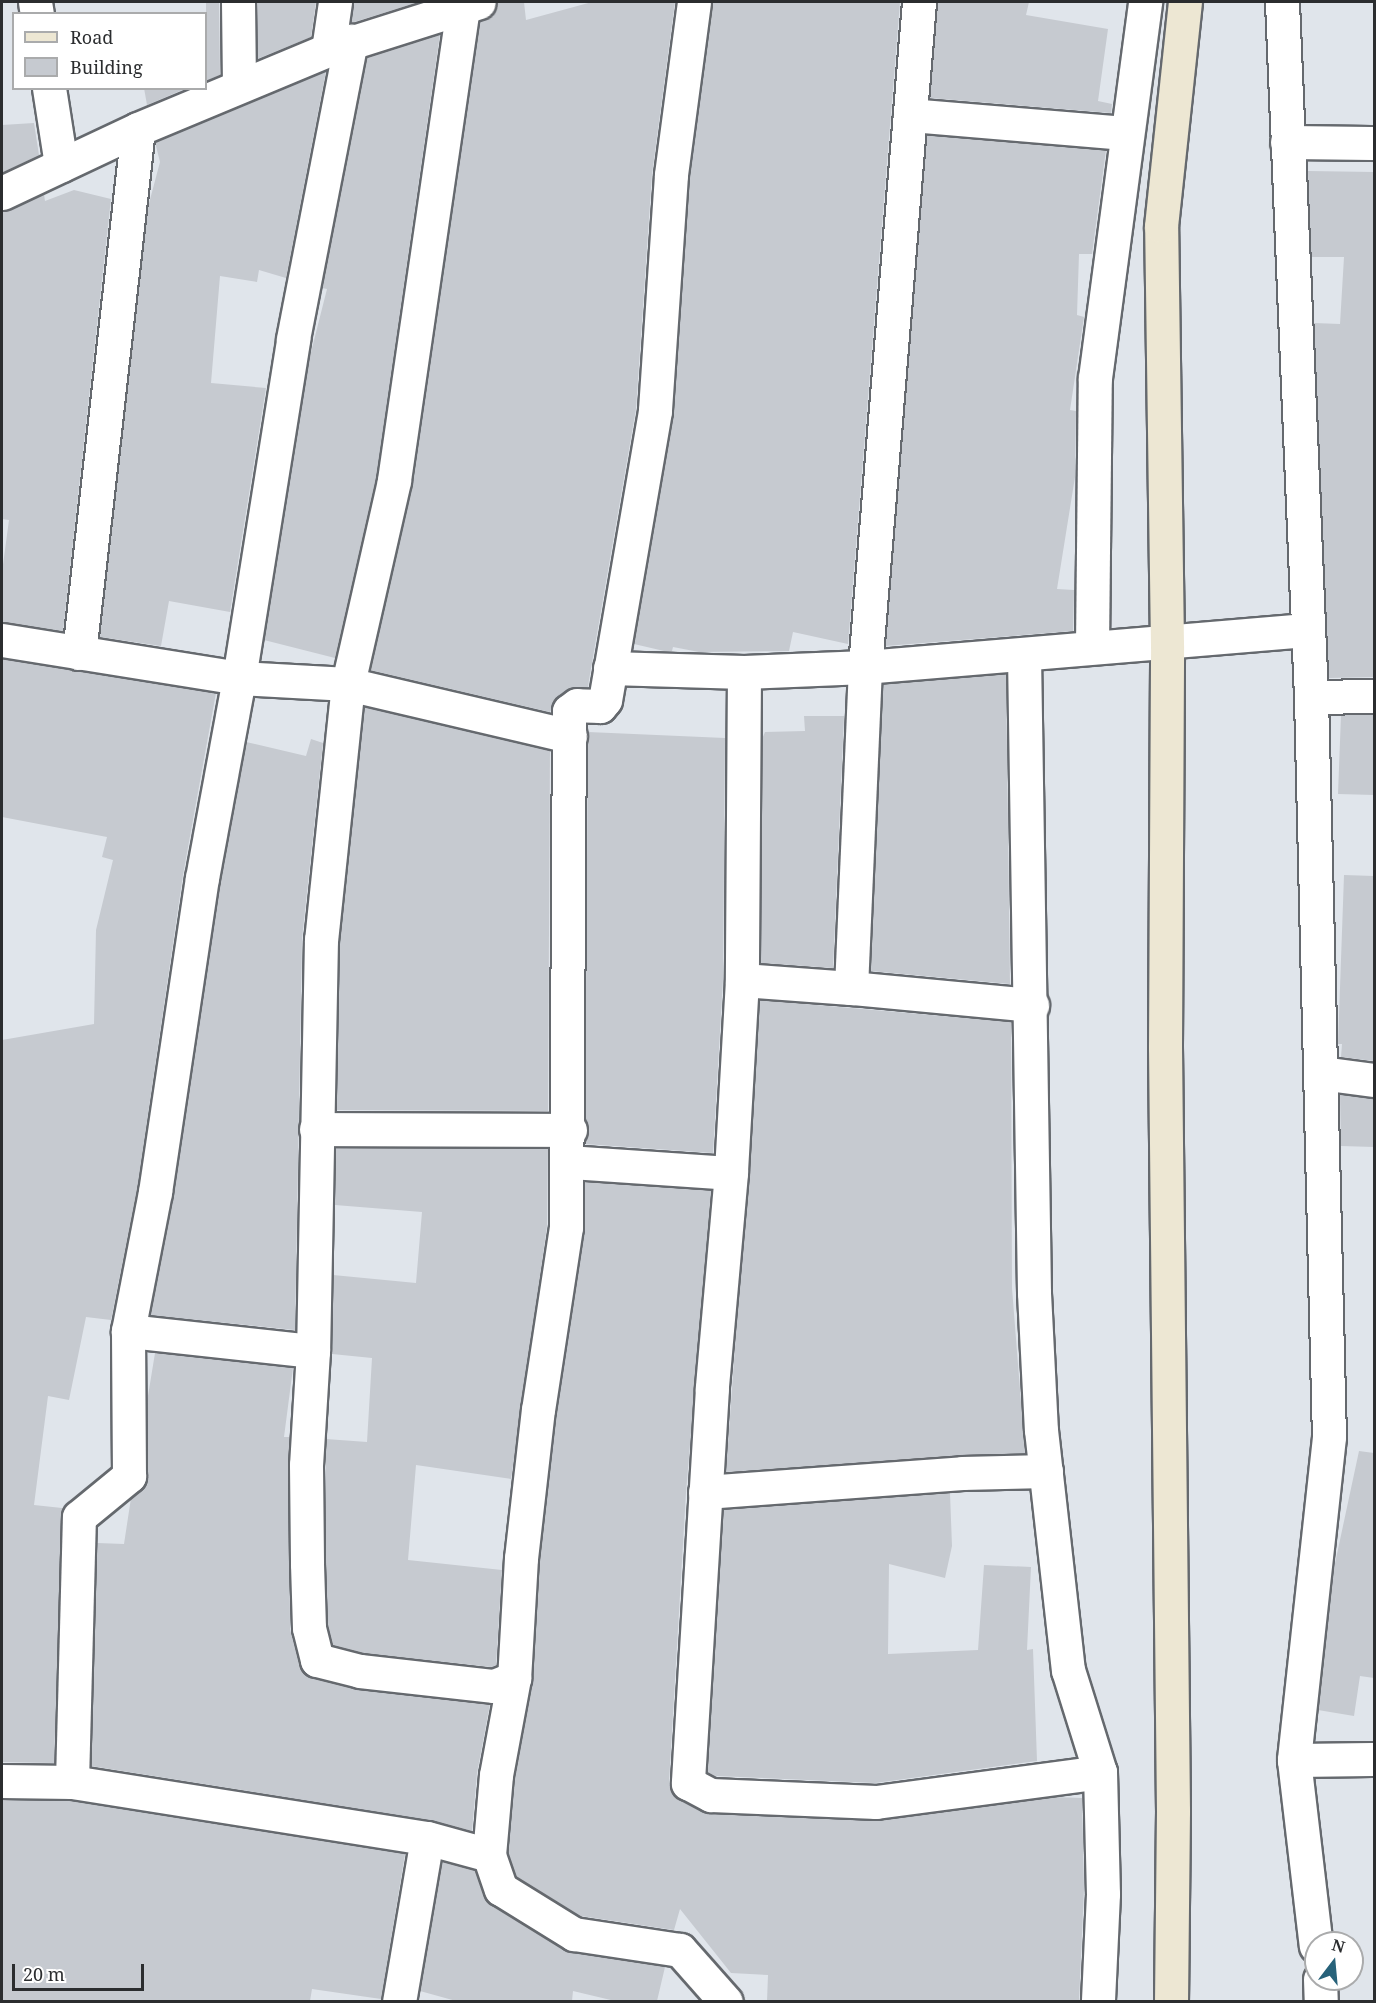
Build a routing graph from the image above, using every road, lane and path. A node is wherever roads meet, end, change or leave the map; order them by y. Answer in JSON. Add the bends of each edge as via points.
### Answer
{"nodes":[{"id":1,"x":238,"y":2,"type":"edge"},
{"id":2,"x":335,"y":2,"type":"edge"},
{"id":3,"x":694,"y":2,"type":"edge"},
{"id":4,"x":919,"y":2,"type":"edge"},
{"id":5,"x":1145,"y":2,"type":"edge"},
{"id":6,"x":1185,"y":2,"type":"edge"},
{"id":7,"x":1282,"y":2,"type":"edge"},
{"id":8,"x":471,"y":4,"type":"edge"},
{"id":9,"x":339,"y":46,"type":"junction"},
{"id":10,"x":239,"y":86,"type":"junction"},
{"id":11,"x":49,"y":90,"type":"edge"},
{"id":12,"x":910,"y":115,"type":"junction"},
{"id":13,"x":138,"y":129,"type":"junction"},
{"id":14,"x":1126,"y":134,"type":"junction"},
{"id":15,"x":1287,"y":142,"type":"junction"},
{"id":16,"x":1374,"y":142,"type":"edge"},
{"id":17,"x":60,"y":165,"type":"junction"},
{"id":18,"x":2,"y":193,"type":"edge"},
{"id":19,"x":1307,"y":630,"type":"junction"},
{"id":20,"x":2,"y":640,"type":"edge"},
{"id":21,"x":1167,"y":645,"type":"junction"},
{"id":22,"x":1092,"y":647,"type":"junction"},
{"id":23,"x":79,"y":653,"type":"junction"},
{"id":24,"x":1024,"y":655,"type":"junction"},
{"id":25,"x":865,"y":667,"type":"junction"},
{"id":26,"x":610,"y":668,"type":"junction"},
{"id":27,"x":744,"y":672,"type":"junction"},
{"id":28,"x":239,"y":678,"type":"junction"},
{"id":29,"x":348,"y":684,"type":"junction"},
{"id":30,"x":1374,"y":696,"type":"edge"},
{"id":31,"x":1311,"y":697,"type":"junction"},
{"id":32,"x":570,"y":736,"type":"junction"},
{"id":33,"x":742,"y":980,"type":"junction"},
{"id":34,"x":851,"y":988,"type":"junction"},
{"id":35,"x":1032,"y":1005,"type":"junction"},
{"id":36,"x":1321,"y":1073,"type":"junction"},
{"id":37,"x":1374,"y":1080,"type":"edge"},
{"id":38,"x":316,"y":1129,"type":"junction"},
{"id":39,"x":570,"y":1146,"type":"junction"},
{"id":40,"x":731,"y":1173,"type":"junction"},
{"id":41,"x":128,"y":1331,"type":"junction"},
{"id":42,"x":313,"y":1351,"type":"junction"},
{"id":43,"x":1046,"y":1471,"type":"junction"},
{"id":44,"x":705,"y":1492,"type":"junction"},
{"id":45,"x":514,"y":1678,"type":"junction"},
{"id":46,"x":1374,"y":1759,"type":"edge"},
{"id":47,"x":1294,"y":1760,"type":"junction"},
{"id":48,"x":1100,"y":1772,"type":"junction"},
{"id":49,"x":2,"y":1781,"type":"edge"},
{"id":50,"x":72,"y":1782,"type":"junction"},
{"id":51,"x":427,"y":1838,"type":"junction"},
{"id":52,"x":489,"y":1855,"type":"junction"},
{"id":53,"x":1314,"y":1931,"type":"edge"},
{"id":54,"x":399,"y":2001,"type":"edge"},
{"id":55,"x":726,"y":2001,"type":"edge"},
{"id":56,"x":1098,"y":2001,"type":"edge"},
{"id":57,"x":1171,"y":2001,"type":"edge"}],
"edges":[{"from":1,"to":10,"type":"street"},
{"from":2,"to":9,"type":"street"},
{"from":3,"to":26,"type":"street","via":[[671,175],[655,411]]},
{"from":4,"to":12,"type":"street"},
{"from":5,"to":14,"type":"street"},
{"from":6,"to":21,"type":"street","via":[[1161,226]]},
{"from":7,"to":15,"type":"street"},
{"from":8,"to":9,"type":"street"},
{"from":8,"to":29,"type":"street","via":[[394,481]]},
{"from":9,"to":10,"type":"street"},
{"from":9,"to":28,"type":"street"},
{"from":10,"to":13,"type":"street"},
{"from":11,"to":17,"type":"street"},
{"from":12,"to":14,"type":"street"},
{"from":12,"to":25,"type":"street"},
{"from":13,"to":17,"type":"street"},
{"from":13,"to":23,"type":"street"},
{"from":14,"to":22,"type":"street","via":[[1095,378]]},
{"from":15,"to":16,"type":"street"},
{"from":15,"to":19,"type":"street"},
{"from":17,"to":18,"type":"street"},
{"from":19,"to":21,"type":"street"},
{"from":19,"to":31,"type":"street"},
{"from":20,"to":23,"type":"street"},
{"from":21,"to":22,"type":"street"},
{"from":21,"to":57,"type":"street","via":[[1165,1047],[1173,1799]]},
{"from":22,"to":24,"type":"street"},
{"from":23,"to":28,"type":"street"},
{"from":24,"to":25,"type":"street"},
{"from":24,"to":35,"type":"street"},
{"from":25,"to":27,"type":"street"},
{"from":25,"to":34,"type":"street"},
{"from":26,"to":27,"type":"street"},
{"from":26,"to":32,"type":"street","via":[[605,700],[600,706],[577,705],[569,711]]},
{"from":27,"to":33,"type":"street"},
{"from":28,"to":29,"type":"street"},
{"from":28,"to":41,"type":"street","via":[[200,889],[155,1192]]},
{"from":29,"to":32,"type":"street"},
{"from":29,"to":38,"type":"street","via":[[321,939]]},
{"from":30,"to":31,"type":"street"},
{"from":31,"to":36,"type":"street"},
{"from":32,"to":39,"type":"street"},
{"from":33,"to":34,"type":"street"},
{"from":33,"to":40,"type":"street"},
{"from":34,"to":35,"type":"street"},
{"from":35,"to":43,"type":"street","via":[[1034,1293]]},
{"from":36,"to":37,"type":"street"},
{"from":36,"to":47,"type":"street","via":[[1329,1437]]},
{"from":38,"to":39,"type":"street"},
{"from":38,"to":42,"type":"street"},
{"from":39,"to":40,"type":"street"},
{"from":39,"to":45,"type":"street","via":[[566,1227],[538,1409],[521,1558]]},
{"from":40,"to":44,"type":"street"},
{"from":41,"to":42,"type":"street"},
{"from":41,"to":50,"type":"street","via":[[129,1476],[79,1517]]},
{"from":42,"to":45,"type":"street","via":[[306,1465],[306,1553],[309,1628],[317,1660],[360,1671],[494,1686]]},
{"from":43,"to":44,"type":"street","via":[[962,1473]]},
{"from":43,"to":48,"type":"street","via":[[1068,1670]]},
{"from":44,"to":48,"type":"street","via":[[688,1783],[711,1795],[876,1802]]},
{"from":45,"to":52,"type":"street","via":[[496,1775]]},
{"from":46,"to":47,"type":"street"},
{"from":47,"to":53,"type":"street"},
{"from":48,"to":56,"type":"street","via":[[1103,1894]]},
{"from":49,"to":50,"type":"street"},
{"from":50,"to":51,"type":"street"},
{"from":51,"to":52,"type":"street"},
{"from":51,"to":54,"type":"street"},
{"from":52,"to":55,"type":"street","via":[[501,1889],[565,1929],[574,1934],[680,1950]]}]}
